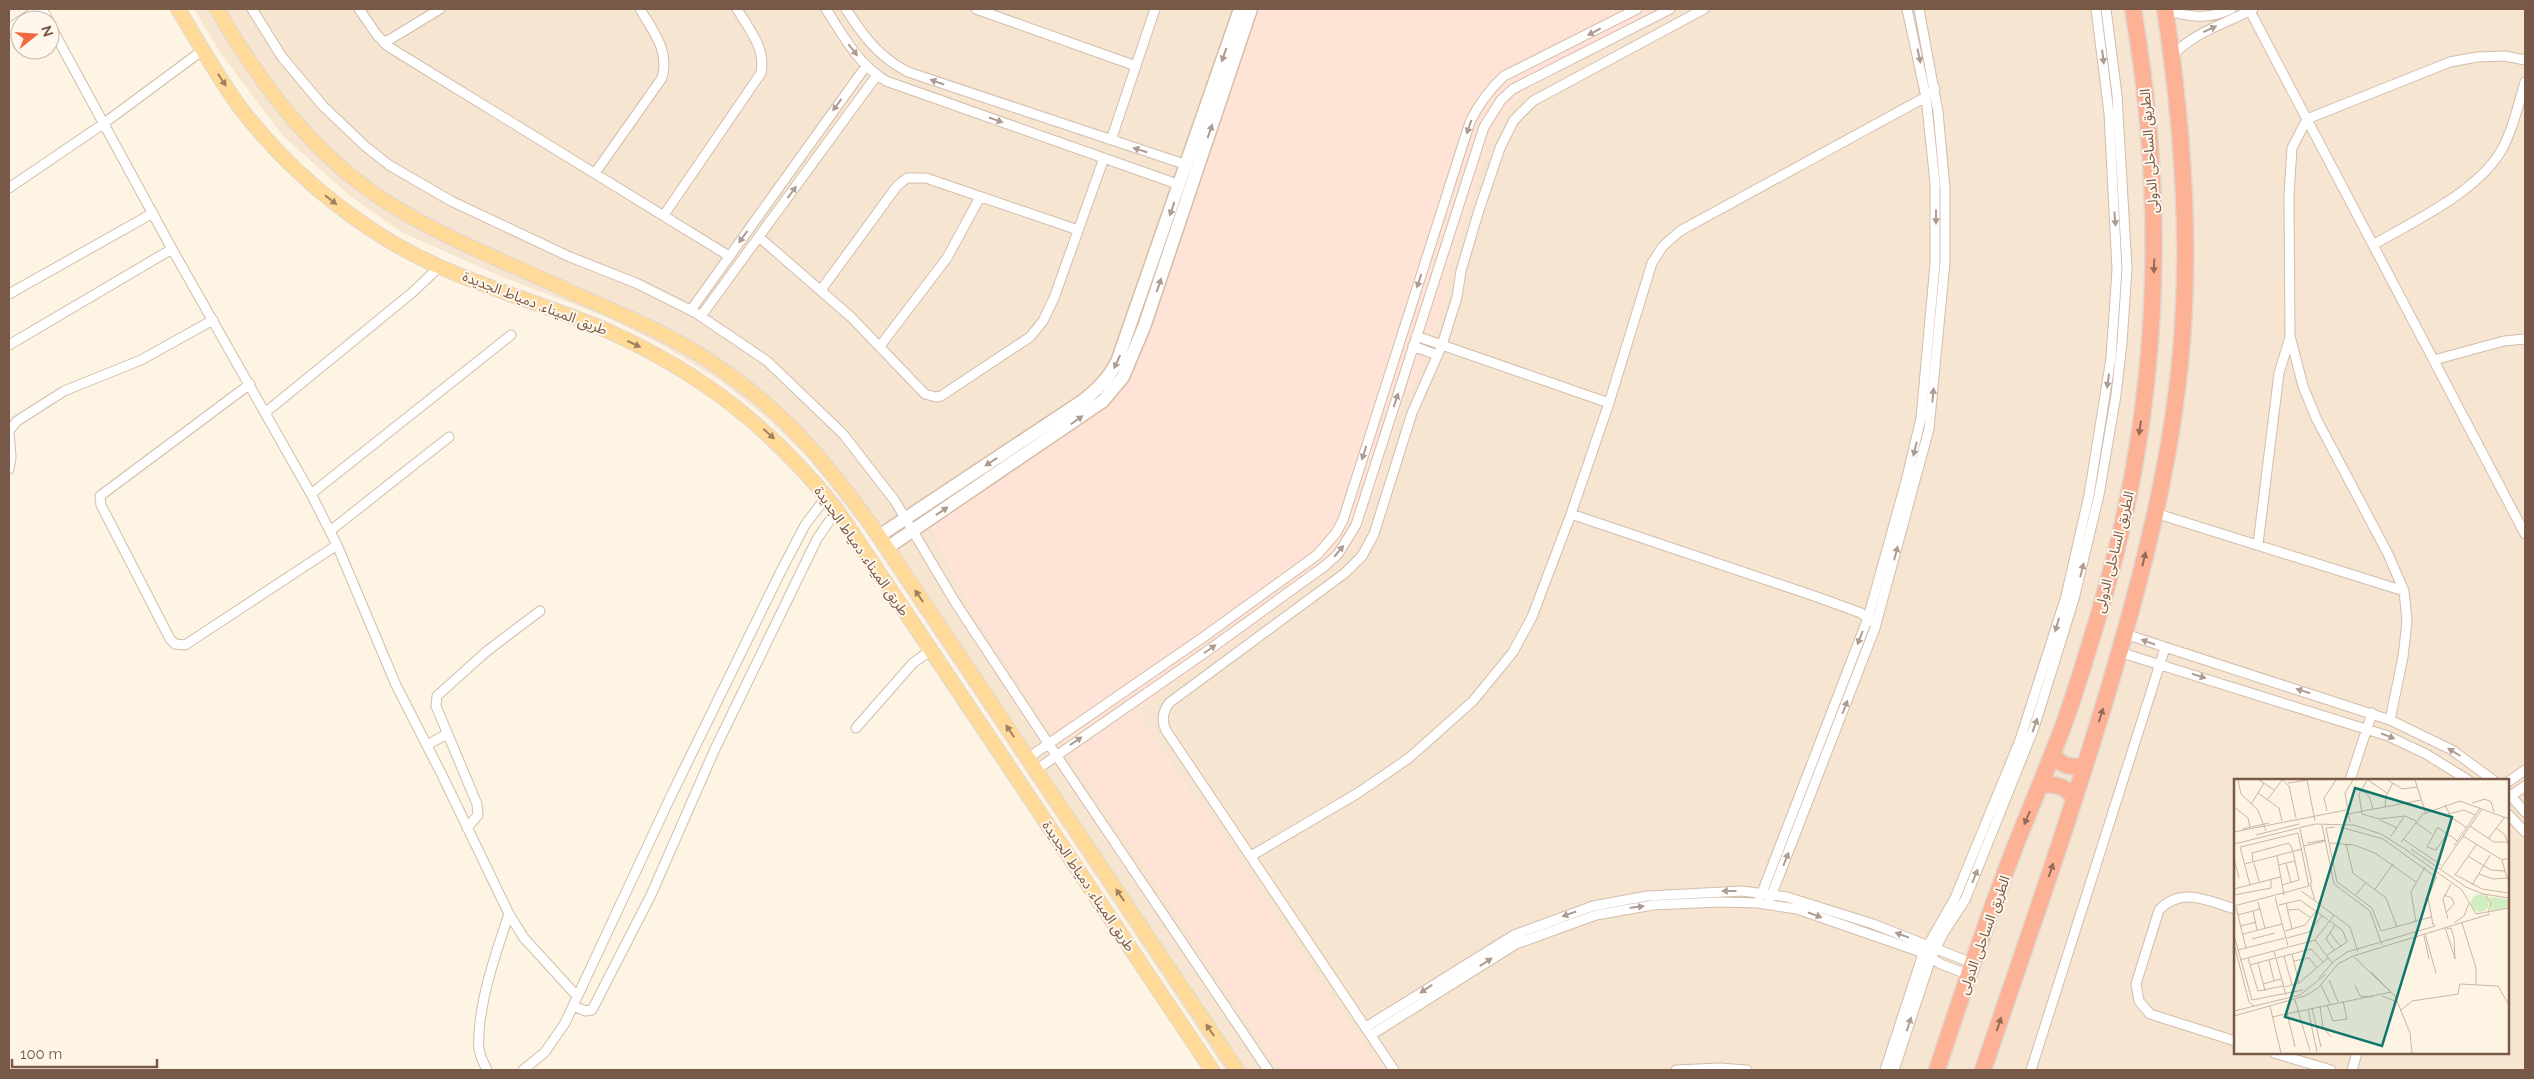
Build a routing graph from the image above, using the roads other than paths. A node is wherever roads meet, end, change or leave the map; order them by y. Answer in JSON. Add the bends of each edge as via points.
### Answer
{"nodes":[{"id":1,"x":178,"y":9,"type":"edge"},
{"id":2,"x":218,"y":9,"type":"edge"},
{"id":3,"x":252,"y":9,"type":"edge"},
{"id":4,"x":360,"y":9,"type":"edge"},
{"id":5,"x":440,"y":9,"type":"edge"},
{"id":6,"x":640,"y":9,"type":"edge"},
{"id":7,"x":737,"y":9,"type":"edge"},
{"id":8,"x":826,"y":9,"type":"edge"},
{"id":9,"x":846,"y":9,"type":"edge"},
{"id":10,"x":976,"y":9,"type":"edge"},
{"id":11,"x":1155,"y":9,"type":"edge"},
{"id":12,"x":1240,"y":9,"type":"edge"},
{"id":13,"x":1252,"y":9,"type":"edge"},
{"id":14,"x":1637,"y":9,"type":"edge"},
{"id":15,"x":1670,"y":9,"type":"edge"},
{"id":16,"x":1704,"y":9,"type":"edge"},
{"id":17,"x":1908,"y":9,"type":"edge"},
{"id":18,"x":1919,"y":9,"type":"edge"},
{"id":19,"x":2096,"y":9,"type":"edge"},
{"id":20,"x":2106,"y":9,"type":"edge"},
{"id":21,"x":2133,"y":9,"type":"edge"},
{"id":22,"x":2166,"y":9,"type":"edge"},
{"id":23,"x":2231,"y":9,"type":"edge"},
{"id":24,"x":2251,"y":10,"type":"edge"},
{"id":25,"x":384,"y":43,"type":"junction"},
{"id":26,"x":60,"y":44,"type":"edge"},
{"id":27,"x":203,"y":50,"type":"junction"},
{"id":28,"x":2172,"y":56,"type":"junction"},
{"id":29,"x":2525,"y":60,"type":"edge"},
{"id":30,"x":866,"y":66,"type":"junction"},
{"id":31,"x":1136,"y":66,"type":"junction"},
{"id":32,"x":877,"y":75,"type":"junction"},
{"id":33,"x":2525,"y":82,"type":"edge"},
{"id":34,"x":1935,"y":88,"type":"junction"},
{"id":35,"x":1926,"y":97,"type":"junction"},
{"id":36,"x":2307,"y":119,"type":"junction"},
{"id":37,"x":103,"y":124,"type":"junction"},
{"id":38,"x":1111,"y":140,"type":"junction"},
{"id":39,"x":1104,"y":158,"type":"junction"},
{"id":40,"x":1187,"y":166,"type":"junction"},
{"id":41,"x":595,"y":173,"type":"junction"},
{"id":42,"x":1180,"y":185,"type":"junction"},
{"id":43,"x":9,"y":188,"type":"edge"},
{"id":44,"x":980,"y":197,"type":"junction"},
{"id":45,"x":152,"y":214,"type":"junction"},
{"id":46,"x":664,"y":215,"type":"junction"},
{"id":47,"x":1078,"y":230,"type":"junction"},
{"id":48,"x":759,"y":237,"type":"junction"},
{"id":49,"x":1166,"y":244,"type":"junction"},
{"id":50,"x":2374,"y":245,"type":"junction"},
{"id":51,"x":172,"y":249,"type":"junction"},
{"id":52,"x":729,"y":256,"type":"junction"},
{"id":53,"x":440,"y":266,"type":"junction"},
{"id":54,"x":821,"y":290,"type":"junction"},
{"id":55,"x":9,"y":294,"type":"edge"},
{"id":56,"x":691,"y":310,"type":"junction"},
{"id":57,"x":701,"y":316,"type":"junction"},
{"id":58,"x":213,"y":320,"type":"junction"},
{"id":59,"x":511,"y":335,"type":"dead end"},
{"id":60,"x":1416,"y":336,"type":"junction"},
{"id":61,"x":2290,"y":336,"type":"junction"},
{"id":62,"x":2525,"y":338,"type":"edge"},
{"id":63,"x":9,"y":345,"type":"edge"},
{"id":64,"x":1442,"y":345,"type":"junction"},
{"id":65,"x":880,"y":346,"type":"junction"},
{"id":66,"x":1413,"y":346,"type":"junction"},
{"id":67,"x":1437,"y":355,"type":"junction"},
{"id":68,"x":2434,"y":360,"type":"junction"},
{"id":69,"x":250,"y":384,"type":"junction"},
{"id":70,"x":1609,"y":403,"type":"junction"},
{"id":71,"x":266,"y":412,"type":"junction"},
{"id":72,"x":449,"y":436,"type":"dead end"},
{"id":73,"x":9,"y":469,"type":"edge"},
{"id":74,"x":311,"y":494,"type":"junction"},
{"id":75,"x":827,"y":496,"type":"junction"},
{"id":76,"x":837,"y":510,"type":"junction"},
{"id":77,"x":1571,"y":514,"type":"junction"},
{"id":78,"x":2155,"y":514,"type":"junction"},
{"id":79,"x":906,"y":518,"type":"junction"},
{"id":80,"x":330,"y":531,"type":"junction"},
{"id":81,"x":914,"y":531,"type":"junction"},
{"id":82,"x":2525,"y":534,"type":"edge"},
{"id":83,"x":879,"y":536,"type":"junction"},
{"id":84,"x":2258,"y":544,"type":"junction"},
{"id":85,"x":337,"y":545,"type":"junction"},
{"id":86,"x":887,"y":548,"type":"junction"},
{"id":87,"x":2404,"y":591,"type":"junction"},
{"id":88,"x":540,"y":611,"type":"dead end"},
{"id":89,"x":1868,"y":618,"type":"junction"},
{"id":90,"x":1875,"y":628,"type":"junction"},
{"id":91,"x":2125,"y":634,"type":"junction"},
{"id":92,"x":2165,"y":648,"type":"junction"},
{"id":93,"x":930,"y":651,"type":"junction"},
{"id":94,"x":2119,"y":652,"type":"junction"},
{"id":95,"x":2160,"y":664,"type":"junction"},
{"id":96,"x":2372,"y":713,"type":"junction"},
{"id":97,"x":2390,"y":720,"type":"junction"},
{"id":98,"x":856,"y":728,"type":"dead end"},
{"id":99,"x":2367,"y":729,"type":"junction"},
{"id":100,"x":447,"y":734,"type":"junction"},
{"id":101,"x":1048,"y":744,"type":"junction"},
{"id":102,"x":427,"y":745,"type":"junction"},
{"id":103,"x":1055,"y":755,"type":"junction"},
{"id":104,"x":2053,"y":755,"type":"junction"},
{"id":105,"x":1028,"y":758,"type":"junction"},
{"id":106,"x":2085,"y":765,"type":"junction"},
{"id":107,"x":1036,"y":770,"type":"junction"},
{"id":108,"x":2525,"y":770,"type":"edge"},
{"id":109,"x":2350,"y":779,"type":"edge"},
{"id":110,"x":2466,"y":779,"type":"edge"},
{"id":111,"x":2492,"y":779,"type":"edge"},
{"id":112,"x":2509,"y":781,"type":"edge"},
{"id":113,"x":2041,"y":785,"type":"junction"},
{"id":114,"x":2525,"y":786,"type":"edge"},
{"id":115,"x":2509,"y":796,"type":"edge"},
{"id":116,"x":2075,"y":798,"type":"junction"},
{"id":117,"x":2525,"y":812,"type":"edge"},
{"id":118,"x":2509,"y":815,"type":"edge"},
{"id":119,"x":467,"y":828,"type":"junction"},
{"id":120,"x":2525,"y":832,"type":"edge"},
{"id":121,"x":1092,"y":854,"type":"junction"},
{"id":122,"x":1251,"y":856,"type":"junction"},
{"id":123,"x":1075,"y":866,"type":"junction"},
{"id":124,"x":1104,"y":871,"type":"junction"},
{"id":125,"x":1086,"y":882,"type":"junction"},
{"id":126,"x":1767,"y":893,"type":"junction"},
{"id":127,"x":1758,"y":903,"type":"junction"},
{"id":128,"x":1768,"y":904,"type":"junction"},
{"id":129,"x":2234,"y":909,"type":"edge"},
{"id":130,"x":508,"y":914,"type":"junction"},
{"id":131,"x":1932,"y":946,"type":"junction"},
{"id":132,"x":1927,"y":956,"type":"junction"},
{"id":133,"x":1971,"y":969,"type":"junction"},
{"id":134,"x":577,"y":996,"type":"junction"},
{"id":135,"x":573,"y":1006,"type":"junction"},
{"id":136,"x":1368,"y":1031,"type":"junction"},
{"id":137,"x":2234,"y":1041,"type":"edge"},
{"id":138,"x":2277,"y":1054,"type":"edge"},
{"id":139,"x":2358,"y":1054,"type":"edge"},
{"id":140,"x":488,"y":1070,"type":"edge"},
{"id":141,"x":523,"y":1070,"type":"edge"},
{"id":142,"x":1212,"y":1070,"type":"edge"},
{"id":143,"x":1237,"y":1070,"type":"edge"},
{"id":144,"x":1268,"y":1070,"type":"edge"},
{"id":145,"x":1394,"y":1070,"type":"edge"},
{"id":146,"x":1676,"y":1070,"type":"edge"},
{"id":147,"x":1748,"y":1070,"type":"edge"},
{"id":148,"x":1886,"y":1070,"type":"edge"},
{"id":149,"x":1894,"y":1070,"type":"edge"},
{"id":150,"x":1937,"y":1070,"type":"edge"},
{"id":151,"x":1983,"y":1070,"type":"edge"},
{"id":152,"x":2031,"y":1070,"type":"edge"},
{"id":153,"x":2331,"y":1070,"type":"edge"},
{"id":154,"x":2352,"y":1070,"type":"edge"}],
"edges":[{"from":1,"to":27,"type":"main road","name":"طريق الميناء, دمياط الجديدة"},
{"from":2,"to":83,"type":"main road","name":"طريق الميناء, دمياط الجديدة","via":[[246,57],[289,116],[328,156],[371,191],[435,229],[618,313],[709,361],[750,389],[788,422],[822,458]]},
{"from":3,"to":56,"type":"street","via":[[282,57],[306,86],[342,126],[389,165],[450,201]]},
{"from":4,"to":25,"type":"street"},
{"from":5,"to":25,"type":"street"},
{"from":6,"to":41,"type":"street","via":[[664,52],[662,78]]},
{"from":7,"to":46,"type":"street","via":[[760,48],[760,74]]},
{"from":8,"to":30,"type":"street","one_way":true},
{"from":38,"to":9,"type":"street","one_way":true,"via":[[908,72],[870,44]]},
{"from":10,"to":31,"type":"street"},
{"from":11,"to":31,"type":"street"},
{"from":12,"to":40,"type":"street","one_way":true},
{"from":49,"to":13,"type":"street","one_way":true},
{"from":14,"to":101,"type":"street","one_way":true,"via":[[1504,76],[1478,105],[1343,520],[1327,544],[1317,555]]},
{"from":15,"to":60,"type":"street","via":[[1527,81],[1501,100],[1484,127]]},
{"from":16,"to":64,"type":"street","via":[[1533,101],[1514,120],[1500,148],[1479,210]]},
{"from":17,"to":35,"type":"street","one_way":true},
{"from":18,"to":34,"type":"street"},
{"from":19,"to":131,"type":"street","one_way":true,"via":[[2109,113],[2117,269],[2113,343],[2099,445],[2066,596],[2025,726]]},
{"from":131,"to":20,"type":"street","one_way":true,"via":[[1966,900],[2034,728],[2074,599],[2109,444],[2122,343],[2127,268],[2117,95]]},
{"from":21,"to":104,"type":"highway","name":"الطريق الساحلى الدولى","one_way":true,"via":[[2148,104],[2153,179],[2152,328],[2144,402],[2124,517],[2103,601]]},
{"from":22,"to":23,"type":"street","via":[[2181,15],[2201,17]]},
{"from":22,"to":28,"type":"highway"},
{"from":28,"to":24,"type":"street","one_way":true,"via":[[2198,34]]},
{"from":24,"to":36,"type":"street"},
{"from":25,"to":41,"type":"street"},
{"from":26,"to":37,"type":"street"},
{"from":27,"to":37,"type":"street"},
{"from":27,"to":53,"type":"main road","name":"طريق الميناء, دمياط الجديدة","one_way":true,"via":[[243,110],[268,140],[325,196],[389,241]]},
{"from":28,"to":78,"type":"highway","via":[[2185,174],[2185,289],[2176,403]]},
{"from":29,"to":36,"type":"street","via":[[2505,56],[2450,62]]},
{"from":30,"to":32,"type":"street"},
{"from":30,"to":52,"type":"street","one_way":true},
{"from":31,"to":38,"type":"street"},
{"from":32,"to":39,"type":"street","one_way":true,"via":[[896,85]]},
{"from":48,"to":32,"type":"street","one_way":true},
{"from":33,"to":50,"type":"street","via":[[2510,132],[2490,167],[2477,181]]},
{"from":34,"to":35,"type":"street"},
{"from":90,"to":34,"type":"street","one_way":true,"via":[[1932,411],[1946,212]]},
{"from":35,"to":70,"type":"street","via":[[1670,238],[1648,272]]},
{"from":35,"to":89,"type":"street","one_way":true,"via":[[1935,183],[1936,237],[1923,404],[1912,460]]},
{"from":36,"to":50,"type":"street"},
{"from":36,"to":61,"type":"street","via":[[2292,148],[2288,195]]},
{"from":37,"to":43,"type":"street"},
{"from":37,"to":45,"type":"street"},
{"from":40,"to":38,"type":"street","one_way":true},
{"from":39,"to":42,"type":"street"},
{"from":39,"to":47,"type":"street"},
{"from":40,"to":42,"type":"street"},
{"from":41,"to":46,"type":"street"},
{"from":42,"to":49,"type":"street","one_way":true},
{"from":44,"to":47,"type":"street"},
{"from":44,"to":54,"type":"street","via":[[920,177],[901,182]]},
{"from":44,"to":65,"type":"street","via":[[947,258]]},
{"from":45,"to":51,"type":"street"},
{"from":45,"to":55,"type":"street"},
{"from":46,"to":52,"type":"street"},
{"from":47,"to":65,"type":"street","via":[[1050,308],[1037,329],[1030,337],[941,396],[936,398],[926,394]]},
{"from":48,"to":54,"type":"street"},
{"from":48,"to":57,"type":"street"},
{"from":49,"to":79,"type":"street","one_way":true,"via":[[1117,362],[1103,383],[1081,402]]},
{"from":81,"to":49,"type":"street","one_way":true,"via":[[1090,411],[1114,390],[1130,362]]},
{"from":50,"to":68,"type":"street"},
{"from":51,"to":58,"type":"street"},
{"from":51,"to":63,"type":"street"},
{"from":52,"to":56,"type":"street"},
{"from":53,"to":71,"type":"street","via":[[413,292]]},
{"from":53,"to":75,"type":"main road","name":"طريق الميناء, دمياط الجديدة","one_way":true,"via":[[607,331],[694,376],[772,436]]},
{"from":54,"to":65,"type":"street"},
{"from":56,"to":57,"type":"street"},
{"from":57,"to":79,"type":"street","via":[[767,361],[820,410],[869,464]]},
{"from":58,"to":69,"type":"street"},
{"from":58,"to":73,"type":"street","via":[[132,364],[64,391],[17,421],[9,431]]},
{"from":59,"to":74,"type":"street"},
{"from":60,"to":64,"type":"street"},
{"from":60,"to":66,"type":"street"},
{"from":61,"to":84,"type":"street","via":[[2279,373]]},
{"from":61,"to":87,"type":"street","via":[[2303,386],[2316,418],[2388,554]]},
{"from":62,"to":68,"type":"street","via":[[2504,340]]},
{"from":64,"to":67,"type":"street"},
{"from":64,"to":70,"type":"street"},
{"from":66,"to":67,"type":"street"},
{"from":103,"to":66,"type":"street","one_way":true,"via":[[1213,647],[1338,554],[1356,525]]},
{"from":67,"to":122,"type":"street","via":[[1412,413],[1374,534],[1362,556],[1346,573],[1169,703],[1163,714],[1164,727]]},
{"from":68,"to":82,"type":"street"},
{"from":69,"to":71,"type":"street"},
{"from":69,"to":85,"type":"street","via":[[100,496],[101,505],[170,639],[175,644],[185,645]]},
{"from":70,"to":77,"type":"street"},
{"from":71,"to":74,"type":"street"},
{"from":72,"to":80,"type":"street"},
{"from":74,"to":80,"type":"street"},
{"from":75,"to":76,"type":"main road","name":"طريق الميناء, دمياط الجديدة"},
{"from":75,"to":134,"type":"street","via":[[805,525],[792,550]]},
{"from":76,"to":93,"type":"main road","name":"طريق الميناء, دمياط الجديدة"},
{"from":76,"to":135,"type":"street","via":[[813,548],[714,751],[651,895],[592,1010]]},
{"from":77,"to":89,"type":"street","via":[[1820,598]]},
{"from":77,"to":122,"type":"street","via":[[1527,628],[1504,665],[1474,701],[1390,771]]},
{"from":78,"to":84,"type":"street"},
{"from":91,"to":78,"type":"highway","one_way":true},
{"from":79,"to":81,"type":"street"},
{"from":79,"to":83,"type":"street"},
{"from":80,"to":85,"type":"street"},
{"from":81,"to":86,"type":"street"},
{"from":81,"to":101,"type":"street","via":[[955,602]]},
{"from":83,"to":86,"type":"main road","name":"طريق الميناء, دمياط الجديدة"},
{"from":84,"to":87,"type":"street"},
{"from":85,"to":102,"type":"street","via":[[396,685]]},
{"from":105,"to":86,"type":"main road","name":"طريق الميناء, دمياط الجديدة","one_way":true},
{"from":87,"to":97,"type":"street","via":[[2407,621],[2403,658]]},
{"from":88,"to":100,"type":"street","via":[[439,692],[436,706]]},
{"from":89,"to":90,"type":"street"},
{"from":89,"to":126,"type":"street","one_way":true},
{"from":126,"to":90,"type":"street","one_way":true},
{"from":92,"to":91,"type":"street","one_way":true},
{"from":91,"to":94,"type":"highway"},
{"from":92,"to":95,"type":"street"},
{"from":96,"to":92,"type":"street","one_way":true},
{"from":93,"to":98,"type":"street","via":[[913,663]]},
{"from":93,"to":123,"type":"main road","name":"طريق الميناء, دمياط الجديدة"},
{"from":94,"to":95,"type":"street"},
{"from":106,"to":94,"type":"highway","one_way":true},
{"from":95,"to":99,"type":"street","one_way":true},
{"from":95,"to":152,"type":"street"},
{"from":96,"to":97,"type":"street"},
{"from":96,"to":99,"type":"street"},
{"from":111,"to":97,"type":"street","one_way":true,"via":[[2452,750]]},
{"from":99,"to":109,"type":"street"},
{"from":99,"to":110,"type":"street","one_way":true,"via":[[2407,744]]},
{"from":100,"to":102,"type":"street"},
{"from":100,"to":119,"type":"street","via":[[477,804],[478,816]]},
{"from":101,"to":103,"type":"street"},
{"from":101,"to":105,"type":"street"},
{"from":102,"to":119,"type":"street"},
{"from":103,"to":107,"type":"street"},
{"from":103,"to":144,"type":"street"},
{"from":104,"to":106,"type":"highway","via":[[2071,767]]},
{"from":104,"to":113,"type":"highway","name":"الطريق الساحلى الدولى"},
{"from":105,"to":107,"type":"main road","name":"طريق الميناء, دمياط الجديدة"},
{"from":106,"to":116,"type":"highway"},
{"from":107,"to":121,"type":"main road","name":"طريق الميناء, دمياط الجديدة"},
{"from":108,"to":112,"type":"street"},
{"from":113,"to":116,"type":"highway","via":[[2056,785]]},
{"from":113,"to":133,"type":"highway","name":"الطريق الساحلى الدولى","one_way":true},
{"from":114,"to":115,"type":"street"},
{"from":115,"to":117,"type":"street"},
{"from":151,"to":116,"type":"highway","one_way":true},
{"from":118,"to":120,"type":"street"},
{"from":119,"to":130,"type":"street"},
{"from":121,"to":123,"type":"main road","via":[[1086,864]]},
{"from":121,"to":124,"type":"main road","name":"طريق الميناء, دمياط الجديدة"},
{"from":122,"to":136,"type":"street"},
{"from":123,"to":125,"type":"main road","name":"طريق الميناء, دمياط الجديدة"},
{"from":124,"to":125,"type":"main road","via":[[1093,870]]},
{"from":143,"to":124,"type":"main road","name":"طريق الميناء, دمياط الجديدة","one_way":true},
{"from":125,"to":142,"type":"main road","name":"طريق الميناء, دمياط الجديدة"},
{"from":126,"to":127,"type":"street"},
{"from":126,"to":128,"type":"street"},
{"from":131,"to":126,"type":"street","one_way":true,"via":[[1816,904]]},
{"from":126,"to":136,"type":"street","one_way":true,"via":[[1722,891],[1647,896],[1576,912],[1500,942]]},
{"from":127,"to":128,"type":"street"},
{"from":136,"to":127,"type":"street","one_way":true,"via":[[1503,950],[1580,920],[1613,910],[1660,904]]},
{"from":128,"to":132,"type":"street","one_way":true,"via":[[1797,909]]},
{"from":129,"to":137,"type":"street","via":[[2192,896],[2174,898],[2166,903],[2159,910],[2136,984],[2139,1001],[2150,1014]]},
{"from":130,"to":134,"type":"street","via":[[524,938]]},
{"from":130,"to":140,"type":"street","via":[[489,975],[480,1032],[480,1056]]},
{"from":131,"to":132,"type":"street"},
{"from":131,"to":133,"type":"street"},
{"from":132,"to":133,"type":"street"},
{"from":132,"to":148,"type":"street"},
{"from":149,"to":132,"type":"street","one_way":true},
{"from":133,"to":150,"type":"highway","name":"الطريق الساحلى الدولى"},
{"from":134,"to":135,"type":"street"},
{"from":135,"to":141,"type":"street","via":[[553,1043]]},
{"from":136,"to":145,"type":"street"},
{"from":138,"to":153,"type":"street"},
{"from":139,"to":154,"type":"street"},
{"from":146,"to":147,"type":"street"}]}
